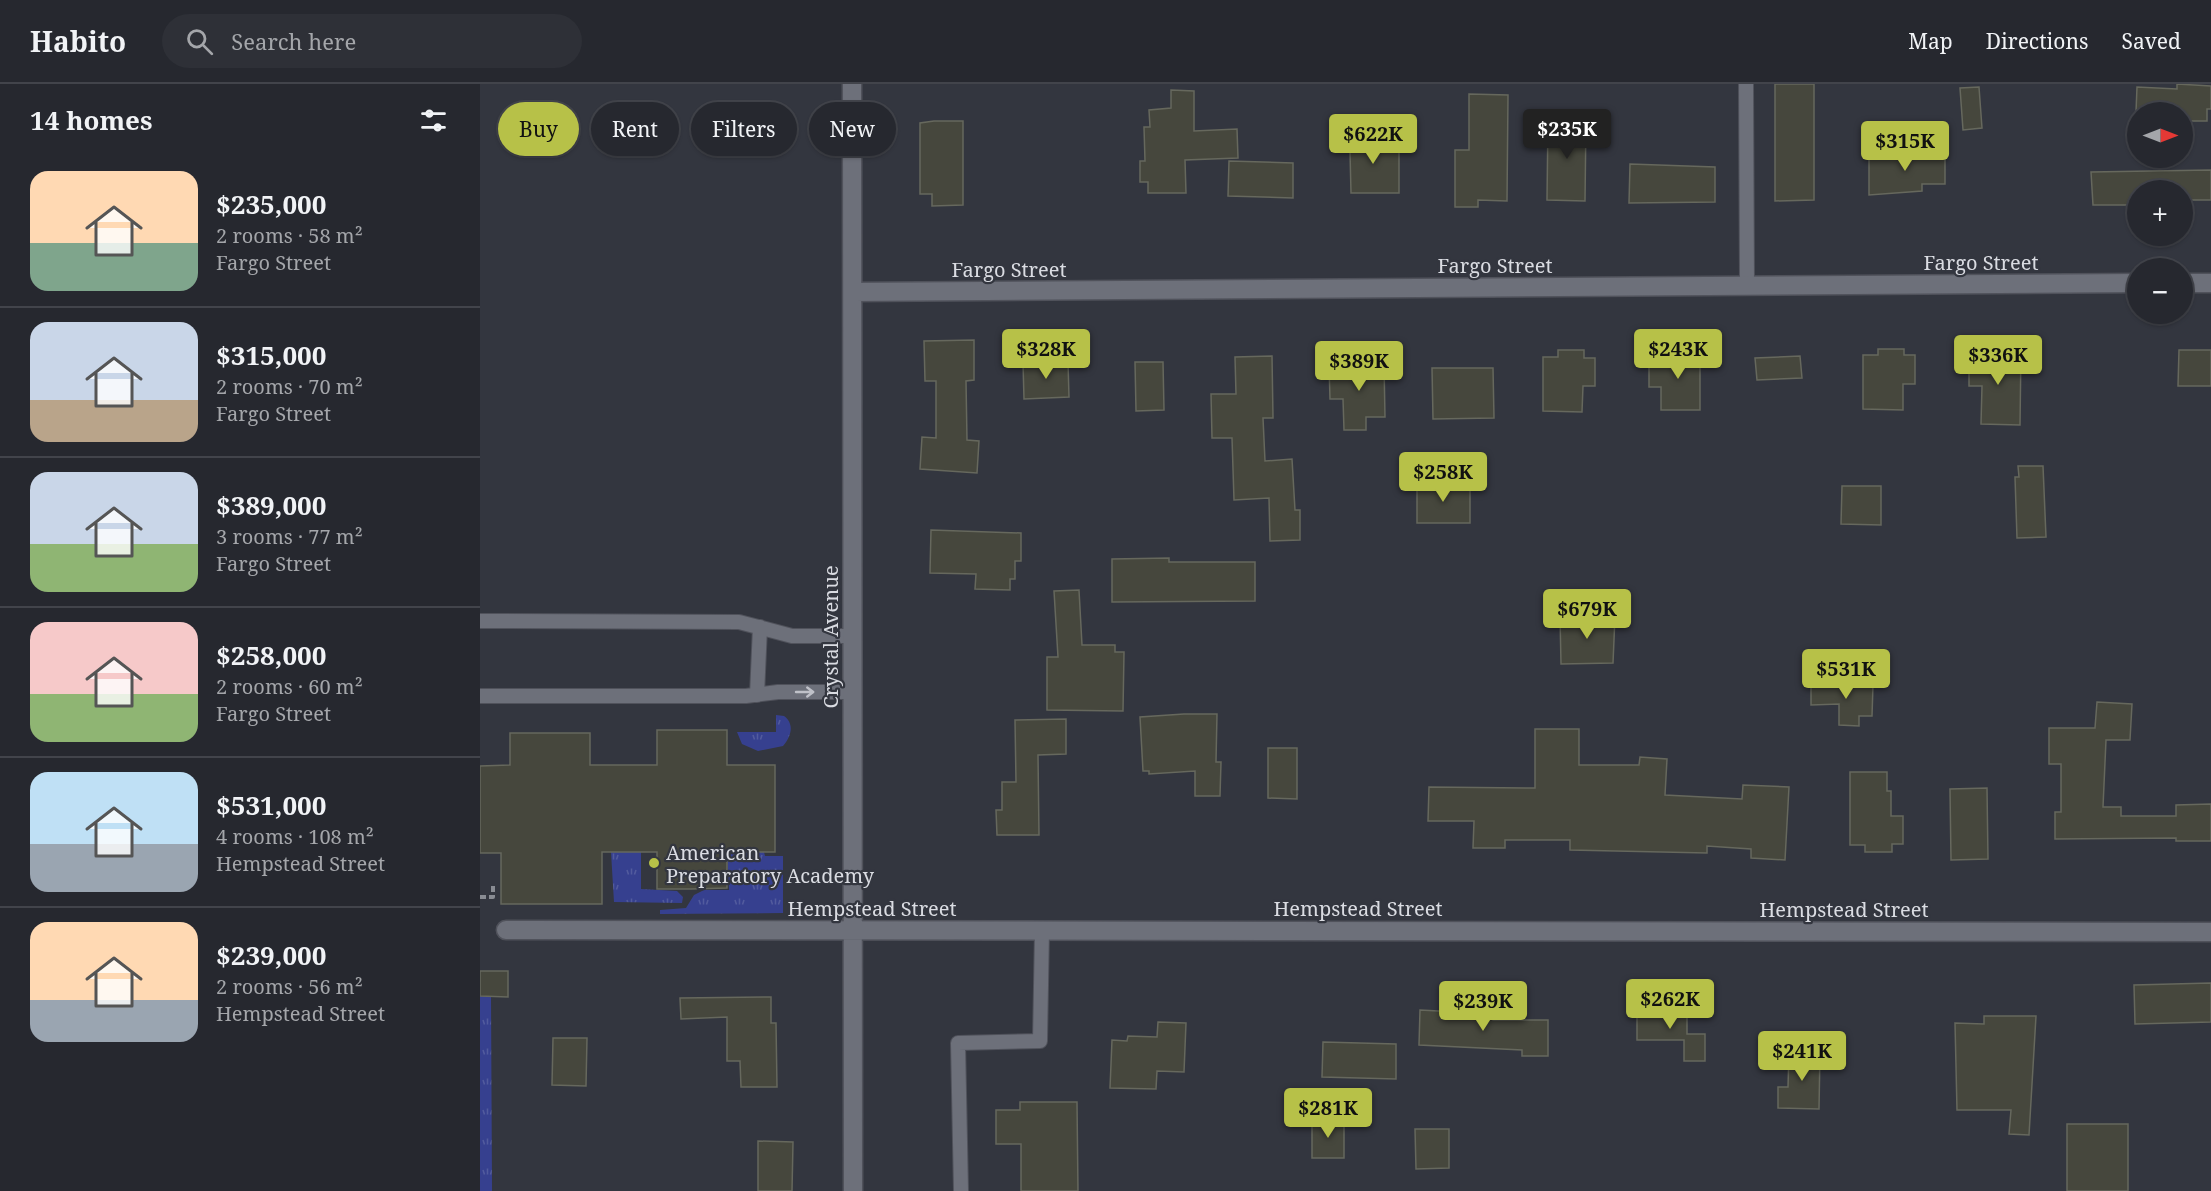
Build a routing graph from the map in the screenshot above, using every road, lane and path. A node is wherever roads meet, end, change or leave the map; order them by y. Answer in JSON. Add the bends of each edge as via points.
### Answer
{"nodes":[{"id":1,"x":852,"y":84,"type":"edge"},
{"id":2,"x":1746,"y":84,"type":"edge"},
{"id":3,"x":2127,"y":283,"type":"edge"},
{"id":4,"x":2193,"y":283,"type":"edge"},
{"id":5,"x":2211,"y":283,"type":"edge"},
{"id":6,"x":1747,"y":286,"type":"junction"},
{"id":7,"x":853,"y":292,"type":"junction"},
{"id":8,"x":480,"y":621,"type":"edge"},
{"id":9,"x":760,"y":627,"type":"junction"},
{"id":10,"x":853,"y":636,"type":"junction"},
{"id":11,"x":853,"y":692,"type":"junction"},
{"id":12,"x":757,"y":695,"type":"junction"},
{"id":13,"x":480,"y":696,"type":"edge"},
{"id":14,"x":493,"y":885,"type":"dead end"},
{"id":15,"x":480,"y":897,"type":"edge"},
{"id":16,"x":506,"y":930,"type":"dead end"},
{"id":17,"x":853,"y":930,"type":"junction"},
{"id":18,"x":1042,"y":930,"type":"junction"},
{"id":19,"x":2211,"y":932,"type":"edge"},
{"id":20,"x":853,"y":1191,"type":"edge"},
{"id":21,"x":962,"y":1191,"type":"edge"}],
"edges":[{"from":1,"to":7,"type":"street","name":"Crystal Avenue"},
{"from":2,"to":6,"type":"lane"},
{"from":3,"to":6,"type":"street","name":"Fargo Street"},
{"from":4,"to":5,"type":"street"},
{"from":6,"to":7,"type":"street","name":"Fargo Street"},
{"from":7,"to":10,"type":"street","name":"Crystal Avenue"},
{"from":8,"to":9,"type":"lane","via":[[739,622]]},
{"from":9,"to":10,"type":"lane","via":[[792,636]]},
{"from":9,"to":12,"type":"lane"},
{"from":10,"to":11,"type":"street","name":"Crystal Avenue"},
{"from":12,"to":11,"type":"lane","one_way":true},
{"from":11,"to":17,"type":"street","name":"Crystal Avenue"},
{"from":12,"to":13,"type":"lane"},
{"from":14,"to":15,"type":"path","via":[[493,897]]},
{"from":16,"to":17,"type":"street","name":"Hempstead Street"},
{"from":17,"to":18,"type":"street","name":"Hempstead Street"},
{"from":17,"to":20,"type":"street","name":"Crystal Avenue"},
{"from":18,"to":19,"type":"street","name":"Hempstead Street"},
{"from":18,"to":21,"type":"lane","via":[[1040,1041],[958,1043]]}]}
